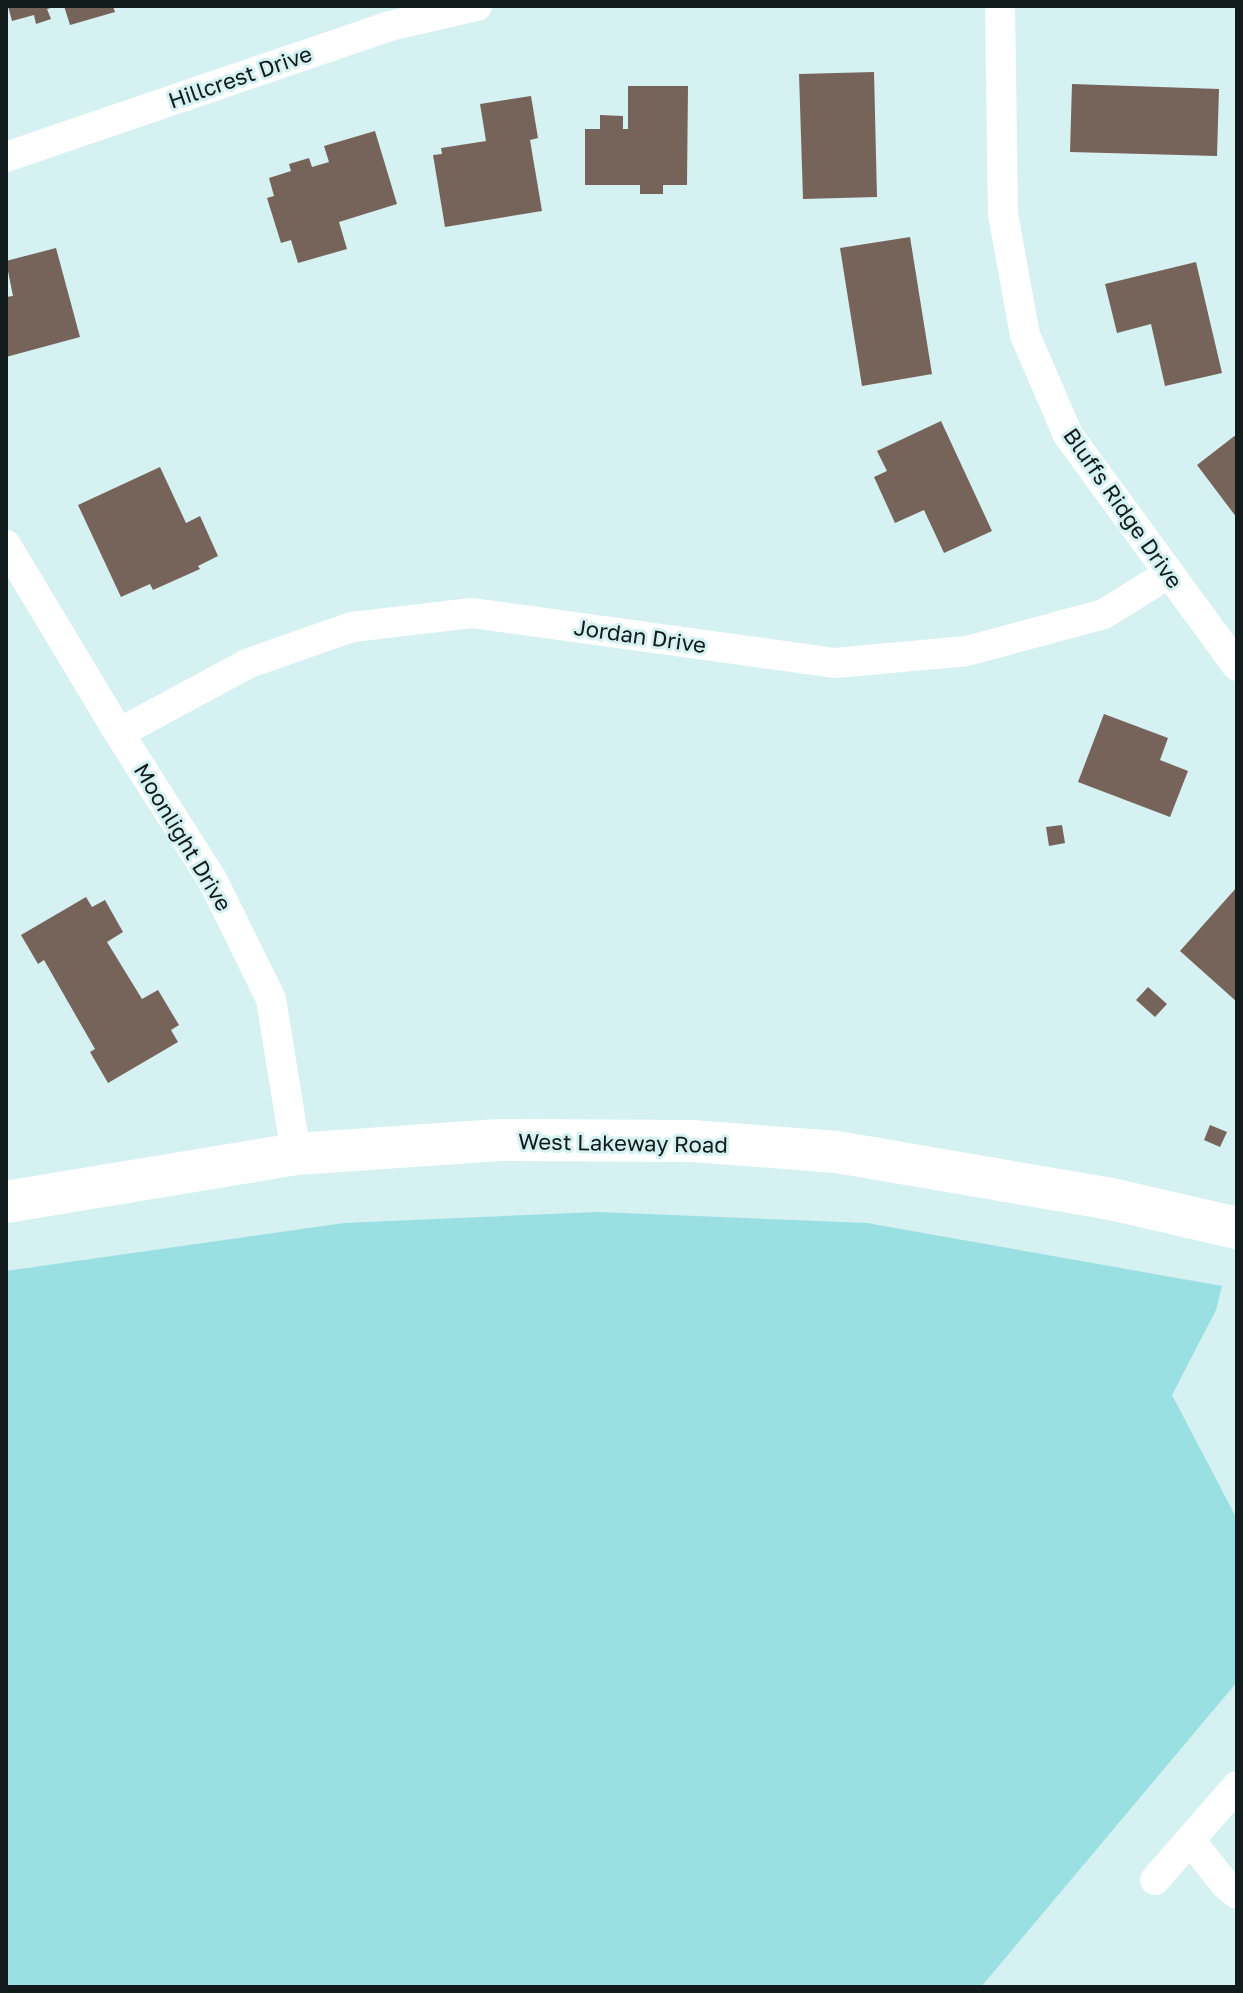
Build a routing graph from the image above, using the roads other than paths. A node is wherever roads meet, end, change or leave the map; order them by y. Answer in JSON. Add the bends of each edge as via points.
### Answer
{"nodes":[{"id":1,"x":477,"y":6,"type":"edge"},
{"id":2,"x":1000,"y":6,"type":"edge"},
{"id":3,"x":6,"y":157,"type":"edge"},
{"id":4,"x":6,"y":545,"type":"edge"},
{"id":5,"x":1168,"y":574,"type":"junction"},
{"id":6,"x":1237,"y":666,"type":"edge"},
{"id":7,"x":119,"y":733,"type":"junction"},
{"id":8,"x":296,"y":1154,"type":"junction"},
{"id":9,"x":6,"y":1202,"type":"edge"},
{"id":10,"x":1237,"y":1228,"type":"edge"},
{"id":11,"x":1237,"y":1786,"type":"edge"},
{"id":12,"x":1190,"y":1840,"type":"junction"},
{"id":13,"x":1155,"y":1880,"type":"dead end"},
{"id":14,"x":1237,"y":1894,"type":"edge"}],
"edges":[{"from":1,"to":3,"type":"street","name":"Hillcrest Drive","via":[[390,26]]},
{"from":2,"to":5,"type":"street","name":"Bluffs Ridge Drive","via":[[1003,214],[1025,335],[1068,435]]},
{"from":4,"to":7,"type":"street","name":"Moonlight Drive"},
{"from":5,"to":6,"type":"street","name":"Bluffs Ridge Drive"},
{"from":5,"to":7,"type":"street","name":"Jordan Drive","via":[[1104,614],[982,647],[835,663],[472,613],[352,627],[249,663]]},
{"from":7,"to":8,"type":"street","name":"Moonlight Drive","via":[[213,881],[271,999]]},
{"from":8,"to":9,"type":"street","name":"West Lakeway Road"},
{"from":8,"to":10,"type":"street","name":"West Lakeway Road","via":[[499,1140],[692,1141],[837,1152],[1111,1199]]},
{"from":11,"to":12,"type":"street"},
{"from":12,"to":13,"type":"street"},
{"from":12,"to":14,"type":"street"}]}
